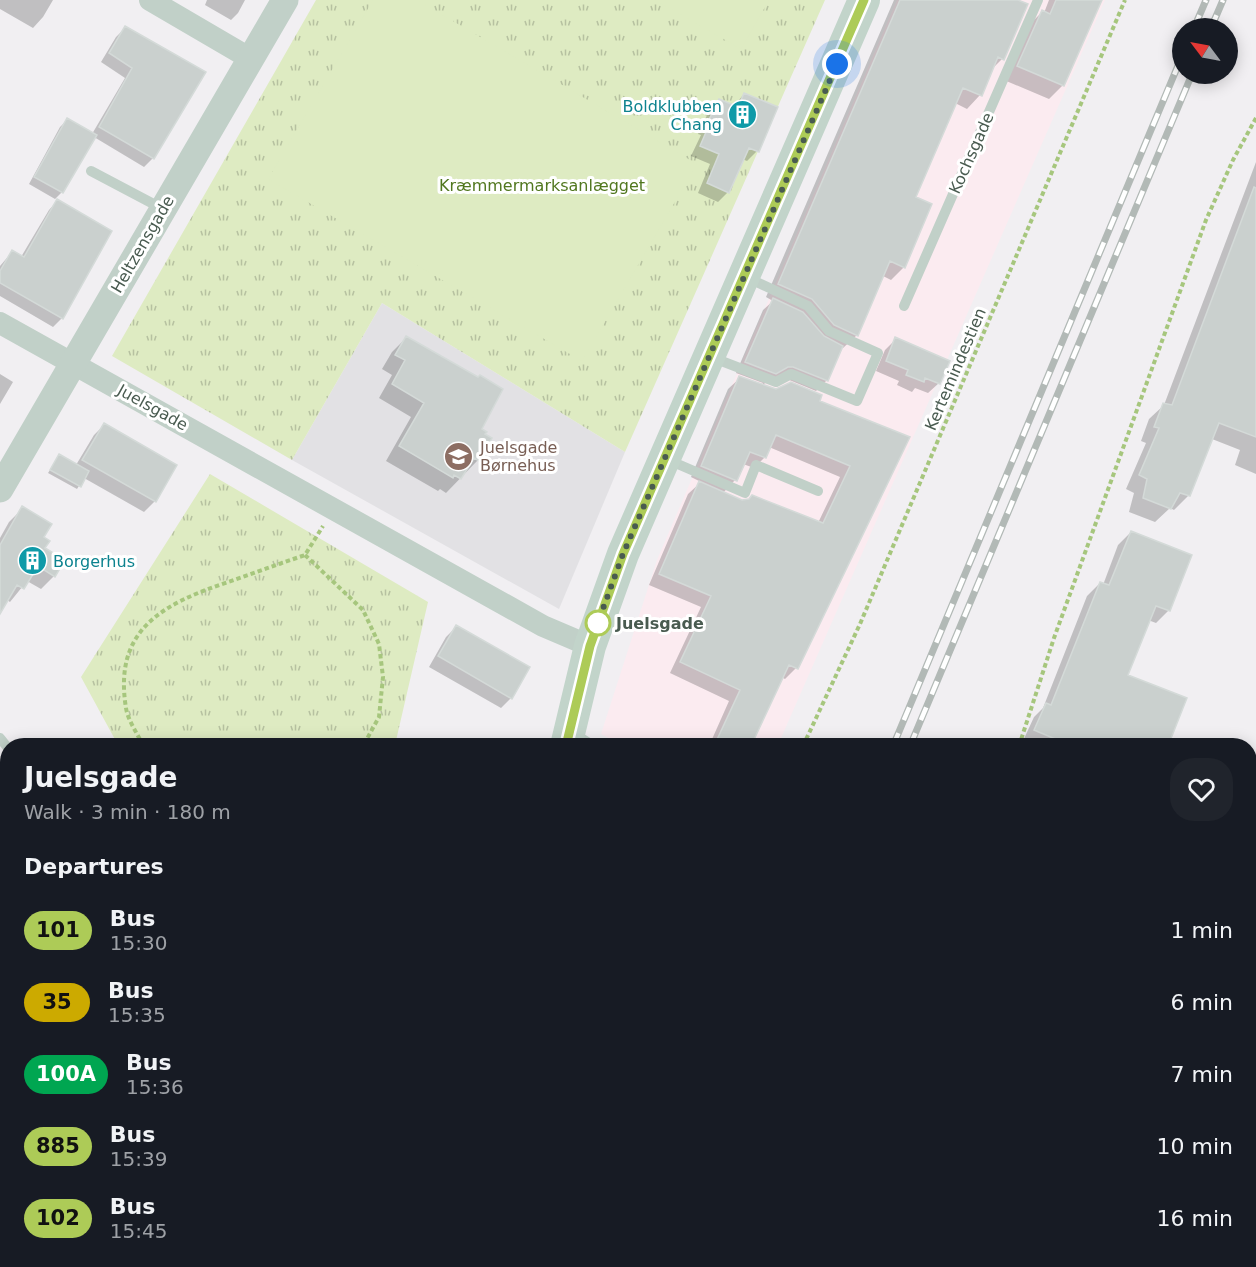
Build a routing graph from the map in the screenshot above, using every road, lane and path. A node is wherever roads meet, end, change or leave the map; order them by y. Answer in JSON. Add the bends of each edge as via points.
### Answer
{"nodes":[{"id":1,"x":150,"y":0,"type":"edge"},
{"id":2,"x":285,"y":0,"type":"edge"},
{"id":3,"x":864,"y":0,"type":"edge"},
{"id":4,"x":1038,"y":0,"type":"edge"},
{"id":5,"x":1125,"y":0,"type":"edge"},
{"id":6,"x":251,"y":59,"type":"junction"},
{"id":7,"x":1256,"y":118,"type":"edge"},
{"id":8,"x":91,"y":171,"type":"dead end"},
{"id":9,"x":163,"y":209,"type":"junction"},
{"id":10,"x":745,"y":277,"type":"junction"},
{"id":11,"x":904,"y":306,"type":"dead end"},
{"id":12,"x":0,"y":323,"type":"edge"},
{"id":13,"x":710,"y":357,"type":"junction"},
{"id":14,"x":73,"y":364,"type":"junction"},
{"id":15,"x":665,"y":458,"type":"junction"},
{"id":16,"x":0,"y":489,"type":"edge"},
{"id":17,"x":818,"y":491,"type":"dead end"},
{"id":18,"x":334,"y":507,"type":"junction"},
{"id":19,"x":305,"y":555,"type":"junction"},
{"id":20,"x":590,"y":646,"type":"junction"},
{"id":21,"x":139,"y":738,"type":"edge"},
{"id":22,"x":367,"y":738,"type":"edge"},
{"id":23,"x":577,"y":738,"type":"edge"},
{"id":24,"x":807,"y":738,"type":"edge"},
{"id":25,"x":1022,"y":738,"type":"edge"}],
"edges":[{"from":1,"to":6,"type":"street"},
{"from":2,"to":6,"type":"street","name":"Heltzensgade"},
{"from":3,"to":10,"type":"main road"},
{"from":4,"to":11,"type":"lane","name":"Kochsgade"},
{"from":5,"to":24,"type":"path","name":"Kertemindestien","via":[[860,624]]},
{"from":6,"to":9,"type":"street","name":"Heltzensgade"},
{"from":7,"to":25,"type":"path","via":[[1206,220],[1054,638]]},
{"from":8,"to":9,"type":"lane"},
{"from":9,"to":14,"type":"street","name":"Heltzensgade"},
{"from":10,"to":13,"type":"main road"},
{"from":10,"to":13,"type":"lane","via":[[808,306],[829,332],[878,353],[857,401],[790,374],[776,382]]},
{"from":12,"to":14,"type":"street","name":"Juelsgade"},
{"from":13,"to":15,"type":"main road"},
{"from":14,"to":16,"type":"street","name":"Heltzensgade"},
{"from":14,"to":18,"type":"street","name":"Juelsgade"},
{"from":15,"to":17,"type":"lane","via":[[745,493],[756,465]]},
{"from":15,"to":20,"type":"main road","via":[[623,554]]},
{"from":18,"to":19,"type":"path"},
{"from":18,"to":20,"type":"street","name":"Juelsgade","via":[[543,626]]},
{"from":19,"to":21,"type":"path","via":[[189,595],[159,612],[140,631],[124,675],[126,710]]},
{"from":19,"to":22,"type":"path","via":[[363,610],[380,644],[383,677],[379,717]]},
{"from":20,"to":23,"type":"main road"}]}
